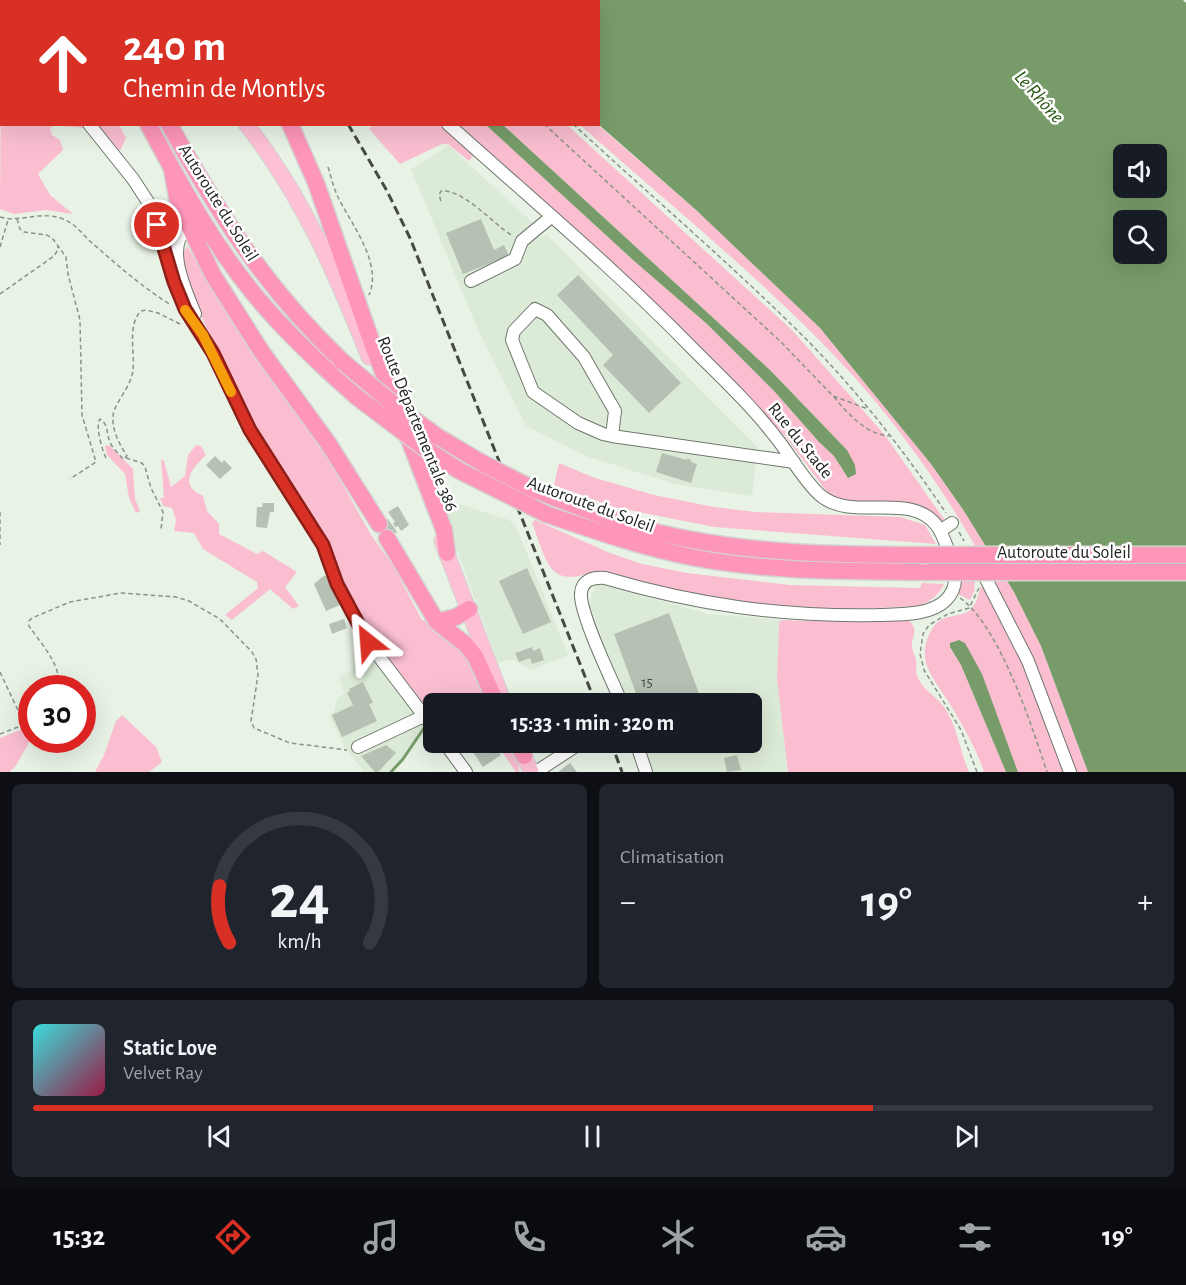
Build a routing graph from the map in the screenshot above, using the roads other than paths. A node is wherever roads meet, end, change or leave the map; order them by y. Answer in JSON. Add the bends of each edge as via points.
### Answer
{"nodes":[{"id":1,"x":91,"y":126,"type":"edge"},
{"id":2,"x":149,"y":126,"type":"edge"},
{"id":3,"x":172,"y":126,"type":"edge"},
{"id":4,"x":247,"y":126,"type":"edge"},
{"id":5,"x":291,"y":126,"type":"edge"},
{"id":6,"x":450,"y":126,"type":"edge"},
{"id":7,"x":172,"y":169,"type":"junction"},
{"id":8,"x":551,"y":217,"type":"junction"},
{"id":9,"x":189,"y":227,"type":"junction"},
{"id":10,"x":471,"y":280,"type":"dead end"},
{"id":11,"x":203,"y":335,"type":"junction"},
{"id":12,"x":612,"y":436,"type":"junction"},
{"id":13,"x":794,"y":462,"type":"junction"},
{"id":14,"x":952,"y":523,"type":"road end"},
{"id":15,"x":940,"y":531,"type":"junction"},
{"id":16,"x":447,"y":553,"type":"junction"},
{"id":17,"x":1186,"y":555,"type":"edge"},
{"id":18,"x":1186,"y":572,"type":"edge"},
{"id":19,"x":984,"y":575,"type":"road end"},
{"id":20,"x":469,"y":609,"type":"junction"},
{"id":21,"x":437,"y":622,"type":"junction"},
{"id":22,"x":492,"y":693,"type":"edge"},
{"id":23,"x":500,"y":693,"type":"edge"},
{"id":24,"x":617,"y":693,"type":"edge"},
{"id":25,"x":423,"y":715,"type":"edge"},
{"id":26,"x":423,"y":716,"type":"edge"},
{"id":27,"x":358,"y":747,"type":"road end"},
{"id":28,"x":452,"y":753,"type":"edge"},
{"id":29,"x":523,"y":753,"type":"edge"},
{"id":30,"x":565,"y":753,"type":"edge"},
{"id":31,"x":640,"y":753,"type":"edge"},
{"id":32,"x":466,"y":772,"type":"edge"},
{"id":33,"x":531,"y":772,"type":"edge"},
{"id":34,"x":536,"y":772,"type":"edge"},
{"id":35,"x":646,"y":772,"type":"edge"},
{"id":36,"x":1070,"y":772,"type":"edge"}],
"edges":[{"from":1,"to":11,"type":"street","via":[[150,205],[174,282]]},
{"from":2,"to":7,"type":"highway","name":"Autoroute du Soleil"},
{"from":3,"to":17,"type":"highway","name":"Autoroute du Soleil","bridge":true,"via":[[209,195],[255,264],[302,321],[343,362],[438,437],[537,491],[632,526],[700,542],[784,552]]},
{"from":4,"to":16,"type":"main road","name":"Route Départementale 386","via":[[309,218],[334,271]]},
{"from":5,"to":16,"type":"highway","via":[[316,183],[444,530]]},
{"from":6,"to":8,"type":"street","name":"Rue du Stade"},
{"from":7,"to":9,"type":"highway","via":[[178,203]]},
{"from":7,"to":18,"type":"highway","name":"Autoroute du Soleil","bridge":true,"via":[[213,238],[263,305],[318,362],[423,447],[458,470],[546,514],[627,542],[706,560],[782,568]]},
{"from":8,"to":10,"type":"street","via":[[522,241],[515,259]]},
{"from":8,"to":13,"type":"street","name":"Rue du Stade","via":[[692,347],[762,420]]},
{"from":9,"to":11,"type":"street","via":[[178,237],[177,261]]},
{"from":9,"to":21,"type":"highway","via":[[236,313],[328,443]]},
{"from":11,"to":25,"type":"street","via":[[250,430],[323,545],[337,584],[368,642]]},
{"from":12,"to":12,"type":"street","via":[[578,423],[533,392],[512,340],[514,331],[535,309],[548,315],[584,357],[615,411]]},
{"from":12,"to":13,"type":"street"},
{"from":13,"to":15,"type":"street","name":"Rue du Stade","via":[[828,501],[854,508],[914,511],[927,515]]},
{"from":14,"to":15,"type":"street"},
{"from":15,"to":24,"type":"street","name":"Rue du Stade","via":[[956,573],[955,585],[946,601],[918,612],[804,615],[714,604],[605,578],[590,579],[581,591],[583,609]]},
{"from":16,"to":20,"type":"main road","name":"Route Départementale 386"},
{"from":19,"to":36,"type":"street","via":[[1028,661]]},
{"from":20,"to":21,"type":"highway"},
{"from":20,"to":23,"type":"main road","name":"Route Départementale 386"},
{"from":21,"to":22,"type":"highway","via":[[475,656]]},
{"from":26,"to":27,"type":"street"},
{"from":28,"to":32,"type":"street"},
{"from":29,"to":33,"type":"main road"},
{"from":30,"to":34,"type":"street"},
{"from":31,"to":35,"type":"street"}]}
